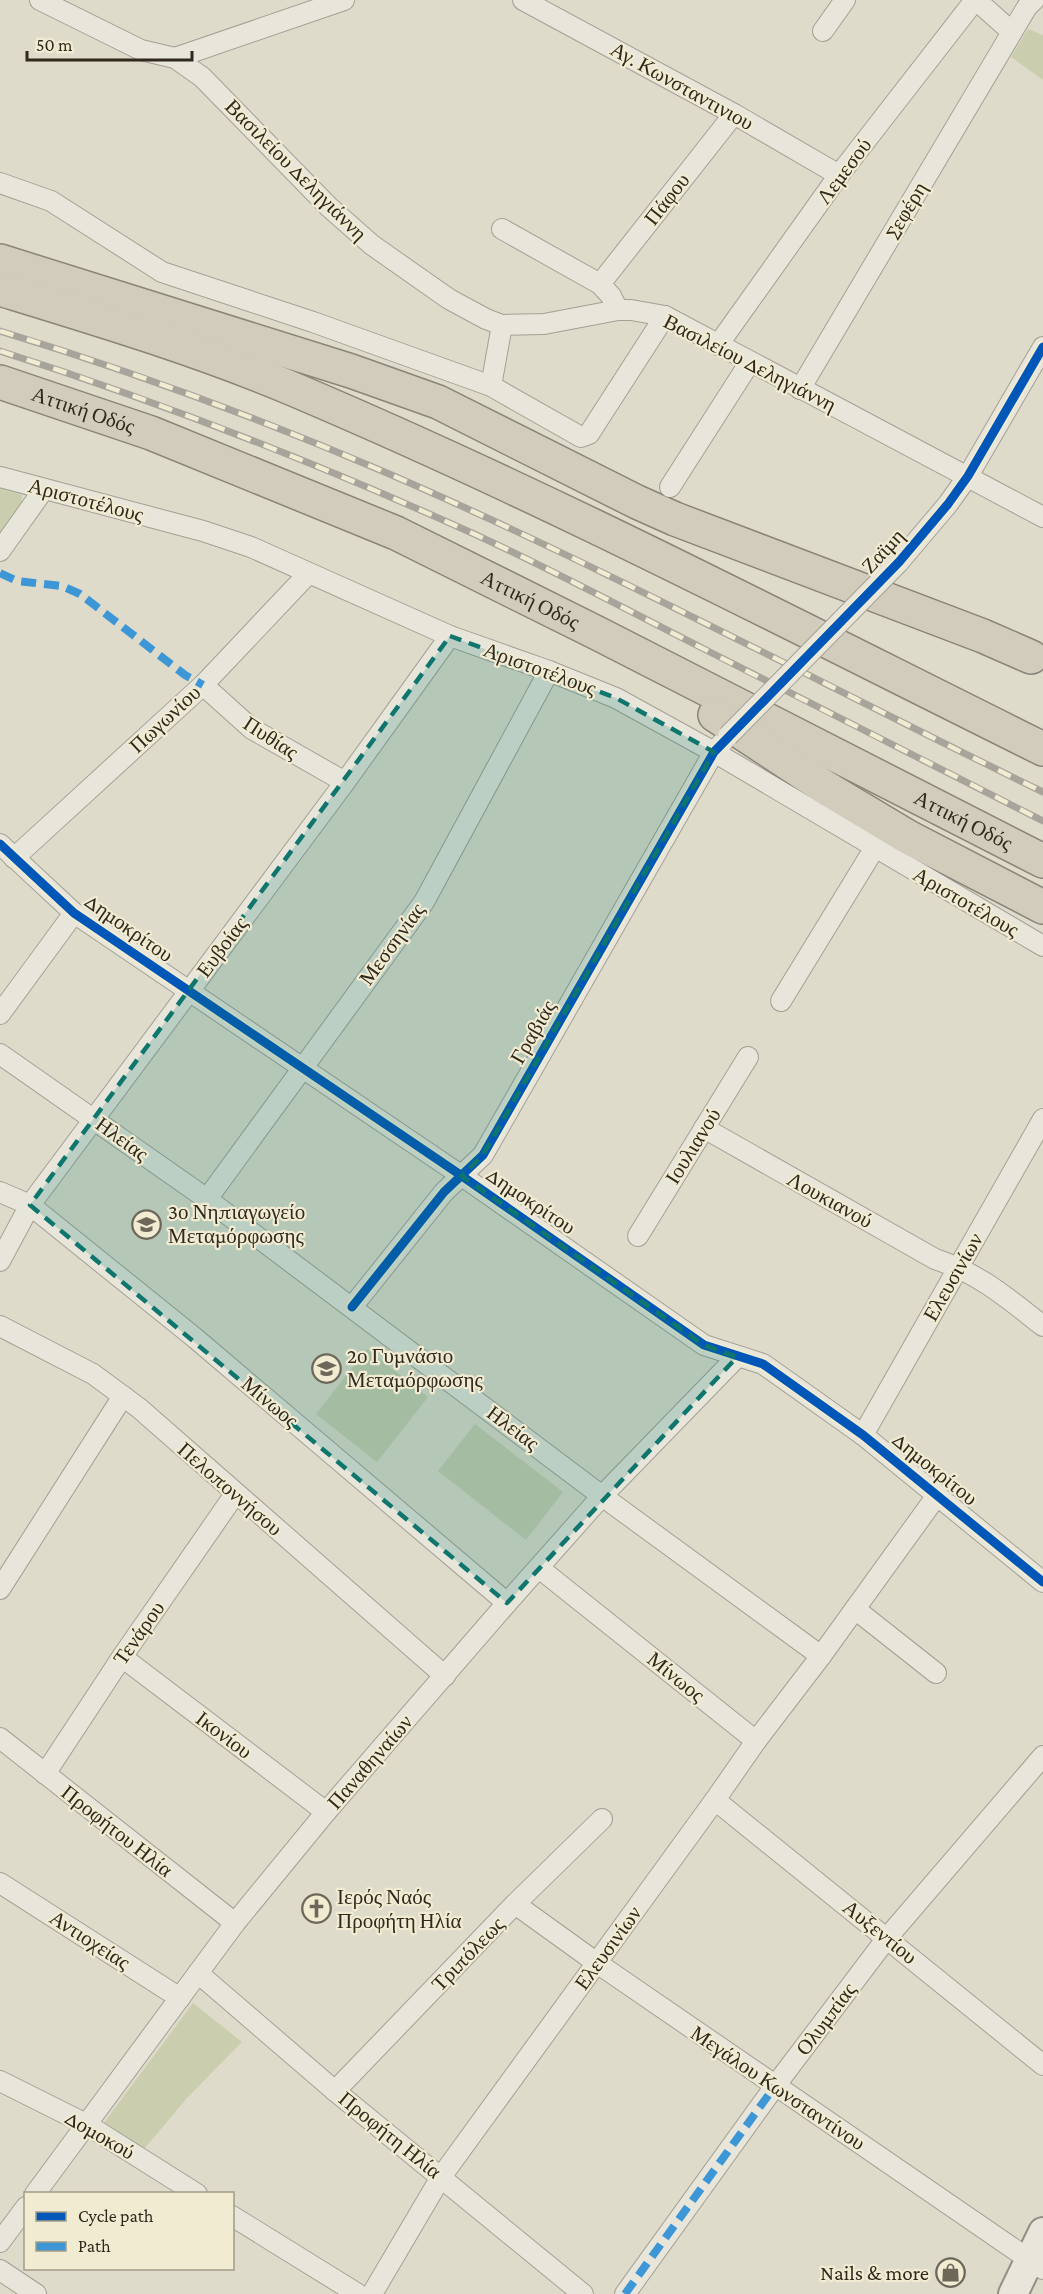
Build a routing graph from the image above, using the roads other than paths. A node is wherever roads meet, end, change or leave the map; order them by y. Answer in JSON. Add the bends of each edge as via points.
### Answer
{"nodes":[{"id":1,"x":40,"y":0,"type":"edge"},
{"id":2,"x":344,"y":0,"type":"edge"},
{"id":3,"x":523,"y":0,"type":"edge"},
{"id":4,"x":845,"y":0,"type":"edge"},
{"id":5,"x":975,"y":0,"type":"edge"},
{"id":6,"x":1034,"y":0,"type":"edge"},
{"id":7,"x":823,"y":32,"type":"dead end"},
{"id":8,"x":1012,"y":32,"type":"junction"},
{"id":9,"x":175,"y":58,"type":"junction"},
{"id":10,"x":734,"y":114,"type":"junction"},
{"id":11,"x":839,"y":175,"type":"junction"},
{"id":12,"x":0,"y":183,"type":"edge"},
{"id":13,"x":502,"y":229,"type":"dead end"},
{"id":14,"x":0,"y":261,"type":"edge"},
{"id":15,"x":600,"y":284,"type":"junction"},
{"id":16,"x":0,"y":289,"type":"edge"},
{"id":17,"x":618,"y":310,"type":"junction"},
{"id":18,"x":664,"y":316,"type":"junction"},
{"id":19,"x":502,"y":325,"type":"junction"},
{"id":20,"x":718,"y":345,"type":"junction"},
{"id":21,"x":1043,"y":347,"type":"edge"},
{"id":22,"x":750,"y":362,"type":"junction"},
{"id":23,"x":0,"y":382,"type":"edge"},
{"id":24,"x":491,"y":386,"type":"junction"},
{"id":25,"x":800,"y":389,"type":"junction"},
{"id":26,"x":968,"y":476,"type":"junction"},
{"id":27,"x":0,"y":477,"type":"edge"},
{"id":28,"x":670,"y":487,"type":"dead end"},
{"id":29,"x":44,"y":489,"type":"junction"},
{"id":30,"x":1043,"y":517,"type":"edge"},
{"id":31,"x":396,"y":533,"type":"junction"},
{"id":32,"x":0,"y":551,"type":"edge"},
{"id":33,"x":308,"y":574,"type":"junction"},
{"id":34,"x":450,"y":636,"type":"junction"},
{"id":35,"x":1031,"y":657,"type":"dead end"},
{"id":36,"x":549,"y":671,"type":"junction"},
{"id":37,"x":203,"y":685,"type":"junction"},
{"id":38,"x":1043,"y":748,"type":"edge"},
{"id":39,"x":714,"y":752,"type":"junction"},
{"id":40,"x":345,"y":782,"type":"junction"},
{"id":41,"x":0,"y":844,"type":"edge"},
{"id":42,"x":874,"y":849,"type":"junction"},
{"id":43,"x":14,"y":858,"type":"junction"},
{"id":44,"x":1043,"y":861,"type":"edge"},
{"id":45,"x":1043,"y":907,"type":"edge"},
{"id":46,"x":74,"y":913,"type":"junction"},
{"id":47,"x":1043,"y":946,"type":"edge"},
{"id":48,"x":188,"y":991,"type":"junction"},
{"id":49,"x":781,"y":1001,"type":"dead end"},
{"id":50,"x":0,"y":1014,"type":"edge"},
{"id":51,"x":0,"y":1054,"type":"edge"},
{"id":52,"x":748,"y":1057,"type":"dead end"},
{"id":53,"x":301,"y":1068,"type":"junction"},
{"id":54,"x":94,"y":1118,"type":"junction"},
{"id":55,"x":1043,"y":1119,"type":"edge"},
{"id":56,"x":704,"y":1128,"type":"junction"},
{"id":57,"x":462,"y":1176,"type":"junction"},
{"id":58,"x":0,"y":1192,"type":"edge"},
{"id":59,"x":207,"y":1199,"type":"junction"},
{"id":60,"x":30,"y":1205,"type":"junction"},
{"id":61,"x":638,"y":1236,"type":"dead end"},
{"id":62,"x":0,"y":1261,"type":"edge"},
{"id":63,"x":959,"y":1267,"type":"junction"},
{"id":64,"x":352,"y":1307,"type":"junction"},
{"id":65,"x":0,"y":1326,"type":"edge"},
{"id":66,"x":1043,"y":1326,"type":"edge"},
{"id":67,"x":737,"y":1357,"type":"junction"},
{"id":68,"x":123,"y":1396,"type":"junction"},
{"id":69,"x":863,"y":1435,"type":"junction"},
{"id":70,"x":235,"y":1494,"type":"junction"},
{"id":71,"x":938,"y":1494,"type":"junction"},
{"id":72,"x":602,"y":1496,"type":"junction"},
{"id":73,"x":539,"y":1568,"type":"junction"},
{"id":74,"x":1043,"y":1582,"type":"edge"},
{"id":75,"x":0,"y":1589,"type":"edge"},
{"id":76,"x":507,"y":1603,"type":"junction"},
{"id":77,"x":855,"y":1609,"type":"junction"},
{"id":78,"x":821,"y":1656,"type":"junction"},
{"id":79,"x":122,"y":1657,"type":"junction"},
{"id":80,"x":936,"y":1673,"type":"dead end"},
{"id":81,"x":445,"y":1676,"type":"junction"},
{"id":82,"x":0,"y":1738,"type":"edge"},
{"id":83,"x":756,"y":1741,"type":"junction"},
{"id":84,"x":1043,"y":1756,"type":"edge"},
{"id":85,"x":45,"y":1774,"type":"junction"},
{"id":86,"x":715,"y":1800,"type":"junction"},
{"id":87,"x":326,"y":1812,"type":"junction"},
{"id":88,"x":602,"y":1819,"type":"dead end"},
{"id":89,"x":0,"y":1883,"type":"edge"},
{"id":90,"x":515,"y":1904,"type":"junction"},
{"id":91,"x":235,"y":1923,"type":"junction"},
{"id":92,"x":887,"y":1938,"type":"junction"},
{"id":93,"x":597,"y":1963,"type":"junction"},
{"id":94,"x":198,"y":1973,"type":"junction"},
{"id":95,"x":180,"y":1998,"type":"junction"},
{"id":96,"x":1043,"y":2065,"type":"edge"},
{"id":97,"x":0,"y":2081,"type":"edge"},
{"id":98,"x":775,"y":2086,"type":"junction"},
{"id":99,"x":335,"y":2091,"type":"junction"},
{"id":100,"x":86,"y":2124,"type":"junction"},
{"id":101,"x":441,"y":2177,"type":"junction"},
{"id":102,"x":36,"y":2192,"type":"edge"},
{"id":103,"x":195,"y":2192,"type":"edge"},
{"id":104,"x":24,"y":2210,"type":"edge"},
{"id":105,"x":234,"y":2217,"type":"edge"},
{"id":106,"x":1043,"y":2232,"type":"edge"},
{"id":107,"x":0,"y":2242,"type":"edge"},
{"id":108,"x":1036,"y":2264,"type":"edge"},
{"id":109,"x":0,"y":2270,"type":"edge"},
{"id":110,"x":36,"y":2294,"type":"edge"},
{"id":111,"x":358,"y":2294,"type":"edge"},
{"id":112,"x":372,"y":2294,"type":"edge"},
{"id":113,"x":583,"y":2294,"type":"edge"},
{"id":114,"x":625,"y":2294,"type":"edge"},
{"id":115,"x":1013,"y":2294,"type":"edge"}],
"edges":[{"from":1,"to":9,"type":"street","name":"Βασιλείου Δεληγιάννη","via":[[141,50]]},
{"from":2,"to":9,"type":"street"},
{"from":3,"to":10,"type":"street","name":"Αγ. Κωνσταντινιου"},
{"from":4,"to":7,"type":"street"},
{"from":5,"to":8,"type":"street"},
{"from":5,"to":11,"type":"street","name":"Λεμεσού"},
{"from":6,"to":8,"type":"street","name":"Σεφέρη"},
{"from":8,"to":25,"type":"street","name":"Σεφέρη"},
{"from":9,"to":19,"type":"street","name":"Βασιλείου Δεληγιάννη","via":[[202,77],[372,245],[449,299]]},
{"from":10,"to":11,"type":"street","name":"Αγ. Κωνσταντινιου"},
{"from":10,"to":15,"type":"street","name":"Πάφου"},
{"from":11,"to":20,"type":"street","name":"Λεμεσού"},
{"from":12,"to":24,"type":"street","via":[[51,201],[162,273]]},
{"from":13,"to":15,"type":"street"},
{"from":14,"to":35,"type":"highway","via":[[351,370],[438,402],[656,510]]},
{"from":15,"to":17,"type":"street"},
{"from":16,"to":38,"type":"highway","via":[[141,333],[291,388],[626,542]]},
{"from":17,"to":18,"type":"street","name":"Βασιλείου Δεληγιάννη"},
{"from":17,"to":19,"type":"street","name":"Βασιλείου Δεληγιάννη","via":[[544,324]]},
{"from":18,"to":20,"type":"street","name":"Βασιλείου Δεληγιάννη"},
{"from":18,"to":24,"type":"street","via":[[589,434],[581,437],[572,433]]},
{"from":19,"to":24,"type":"street"},
{"from":20,"to":22,"type":"street","name":"Βασιλείου Δεληγιάννη"},
{"from":21,"to":26,"type":"street","name":"Ζαϊμη"},
{"from":22,"to":25,"type":"street","name":"Βασιλείου Δεληγιάννη"},
{"from":22,"to":28,"type":"street"},
{"from":23,"to":31,"type":"highway","name":"Αττική Οδός","via":[[151,433]]},
{"from":25,"to":26,"type":"street","name":"Βασιλείου Δεληγιάννη"},
{"from":26,"to":30,"type":"street","name":"Βασιλείου Δεληγιάννη"},
{"from":26,"to":39,"type":"street","name":"Ζαϊμη","bridge":true,"via":[[899,562]]},
{"from":27,"to":29,"type":"street","name":"Αριστοτέλους"},
{"from":29,"to":32,"type":"street"},
{"from":29,"to":33,"type":"street","name":"Αριστοτέλους","via":[[203,531],[251,547]]},
{"from":31,"to":44,"type":"highway","name":"Αττική Οδός"},
{"from":31,"to":45,"type":"highway","via":[[588,647],[687,697],[908,837]]},
{"from":33,"to":34,"type":"street","name":"Αριστοτέλους"},
{"from":33,"to":37,"type":"street","name":"Πωγωνίου"},
{"from":34,"to":36,"type":"street","name":"Αριστοτέλους"},
{"from":34,"to":40,"type":"street","name":"Ευβοίας"},
{"from":36,"to":39,"type":"street","name":"Αριστοτέλους","via":[[616,698]]},
{"from":36,"to":53,"type":"street","name":"Μεσσηνίας","via":[[424,902]]},
{"from":37,"to":40,"type":"street","name":"Πυθίας","via":[[252,729]]},
{"from":37,"to":43,"type":"street","name":"Πωγωνίου"},
{"from":39,"to":42,"type":"street","name":"Αριστοτέλους"},
{"from":39,"to":57,"type":"street","name":"Γραβιάς","via":[[483,1155]]},
{"from":40,"to":48,"type":"street","name":"Ευβοίας"},
{"from":41,"to":43,"type":"street","name":"Δημοκρίτου"},
{"from":42,"to":47,"type":"street","name":"Αριστοτέλους"},
{"from":42,"to":49,"type":"street"},
{"from":43,"to":46,"type":"street","name":"Δημοκρίτου"},
{"from":46,"to":48,"type":"street","name":"Δημοκρίτου"},
{"from":46,"to":50,"type":"street"},
{"from":48,"to":53,"type":"street","name":"Δημοκρίτου"},
{"from":48,"to":54,"type":"street","name":"Ευβοίας"},
{"from":51,"to":54,"type":"street","name":"Ηλείας"},
{"from":52,"to":56,"type":"street","name":"Ιουλιανού"},
{"from":53,"to":57,"type":"street","name":"Δημοκρίτου"},
{"from":53,"to":59,"type":"street","name":"Μεσσηνίας"},
{"from":54,"to":59,"type":"street","name":"Ηλείας"},
{"from":54,"to":60,"type":"street","name":"Ευβοίας"},
{"from":55,"to":63,"type":"street","name":"Ελευσινίων"},
{"from":56,"to":61,"type":"street","name":"Ιουλιανού"},
{"from":56,"to":63,"type":"street","name":"Λουκιανού","via":[[935,1259]]},
{"from":57,"to":64,"type":"street","name":"Γραβιάς","via":[[444,1192]]},
{"from":57,"to":67,"type":"street","name":"Δημοκρίτου","via":[[704,1345]]},
{"from":58,"to":60,"type":"street","name":"Μίνωος"},
{"from":59,"to":64,"type":"street","name":"Ηλείας"},
{"from":60,"to":62,"type":"street","name":"Ευβοίας"},
{"from":60,"to":76,"type":"street","name":"Μίνωος","via":[[195,1338]]},
{"from":63,"to":66,"type":"street","name":"Λουκιανού","via":[[990,1284]]},
{"from":63,"to":69,"type":"street","name":"Ελευσινίων"},
{"from":64,"to":72,"type":"street","name":"Ηλείας"},
{"from":65,"to":68,"type":"street","name":"Πελοποννήσου","via":[[93,1374]]},
{"from":67,"to":69,"type":"street","name":"Δημοκρίτου","via":[[763,1364]]},
{"from":67,"to":72,"type":"street","name":"Παναθηναίων"},
{"from":68,"to":70,"type":"street","name":"Πελοποννήσου"},
{"from":68,"to":75,"type":"street"},
{"from":69,"to":71,"type":"street","name":"Δημοκρίτου"},
{"from":70,"to":79,"type":"street","name":"Τενάρου"},
{"from":70,"to":81,"type":"street","name":"Πελοποννήσου"},
{"from":71,"to":74,"type":"street","name":"Δημοκρίτου"},
{"from":71,"to":77,"type":"street","name":"Ελευσινίων"},
{"from":72,"to":73,"type":"street","name":"Παναθηναίων"},
{"from":72,"to":78,"type":"street","name":"Ηλείας"},
{"from":73,"to":76,"type":"street","name":"Παναθηναίων"},
{"from":73,"to":83,"type":"street","name":"Μίνωος"},
{"from":76,"to":81,"type":"street","name":"Παναθηναίων"},
{"from":77,"to":78,"type":"street","name":"Ελευσινίων"},
{"from":77,"to":80,"type":"street"},
{"from":78,"to":83,"type":"street","name":"Ελευσινίων"},
{"from":79,"to":85,"type":"street","name":"Τενάρου"},
{"from":79,"to":87,"type":"street","name":"Ικονίου"},
{"from":81,"to":87,"type":"street","name":"Παναθηναίων"},
{"from":82,"to":85,"type":"street","name":"Προφήτου Ηλία"},
{"from":83,"to":86,"type":"street","name":"Ελευσινίων"},
{"from":84,"to":92,"type":"street","name":"Ολυμπίας"},
{"from":85,"to":91,"type":"street","name":"Προφήτου Ηλία"},
{"from":86,"to":92,"type":"street","name":"Αυξεντίου"},
{"from":86,"to":93,"type":"street","name":"Ελευσινίων"},
{"from":87,"to":91,"type":"street","name":"Παναθηναίων"},
{"from":88,"to":90,"type":"street","name":"Τριπόλεως"},
{"from":89,"to":95,"type":"street","name":"Αντιοχείας"},
{"from":90,"to":93,"type":"street","name":"Μεγάλου Κωνσταντίνου"},
{"from":90,"to":99,"type":"street","name":"Τριπόλεως"},
{"from":91,"to":94,"type":"street","name":"Παναθηναίων"},
{"from":92,"to":96,"type":"street","name":"Αυξεντίου"},
{"from":92,"to":98,"type":"street","name":"Ολυμπίας"},
{"from":93,"to":98,"type":"street","name":"Μεγάλου Κωνσταντίνου"},
{"from":93,"to":101,"type":"street","name":"Ελευσινίων"},
{"from":94,"to":95,"type":"street","name":"Παναθηναίων"},
{"from":94,"to":99,"type":"street","name":"Προφήτη Ηλία"},
{"from":95,"to":100,"type":"street","name":"Παναθηναίων"},
{"from":97,"to":100,"type":"street","name":"Δομοκού"},
{"from":98,"to":108,"type":"street","name":"Μεγάλου Κωνσταντίνου"},
{"from":98,"to":114,"type":"street","name":"Ολυμπίας"},
{"from":99,"to":101,"type":"street","name":"Προφήτη Ηλία"},
{"from":100,"to":102,"type":"street","name":"Παναθηναίων"},
{"from":100,"to":103,"type":"street","name":"Δομοκού"},
{"from":101,"to":112,"type":"street","name":"Ελευσινίων"},
{"from":101,"to":113,"type":"street","name":"Προφήτη Ηλία"},
{"from":104,"to":107,"type":"street"},
{"from":105,"to":111,"type":"street"},
{"from":106,"to":108,"type":"main road"},
{"from":108,"to":115,"type":"main road"},
{"from":109,"to":110,"type":"street"}]}
